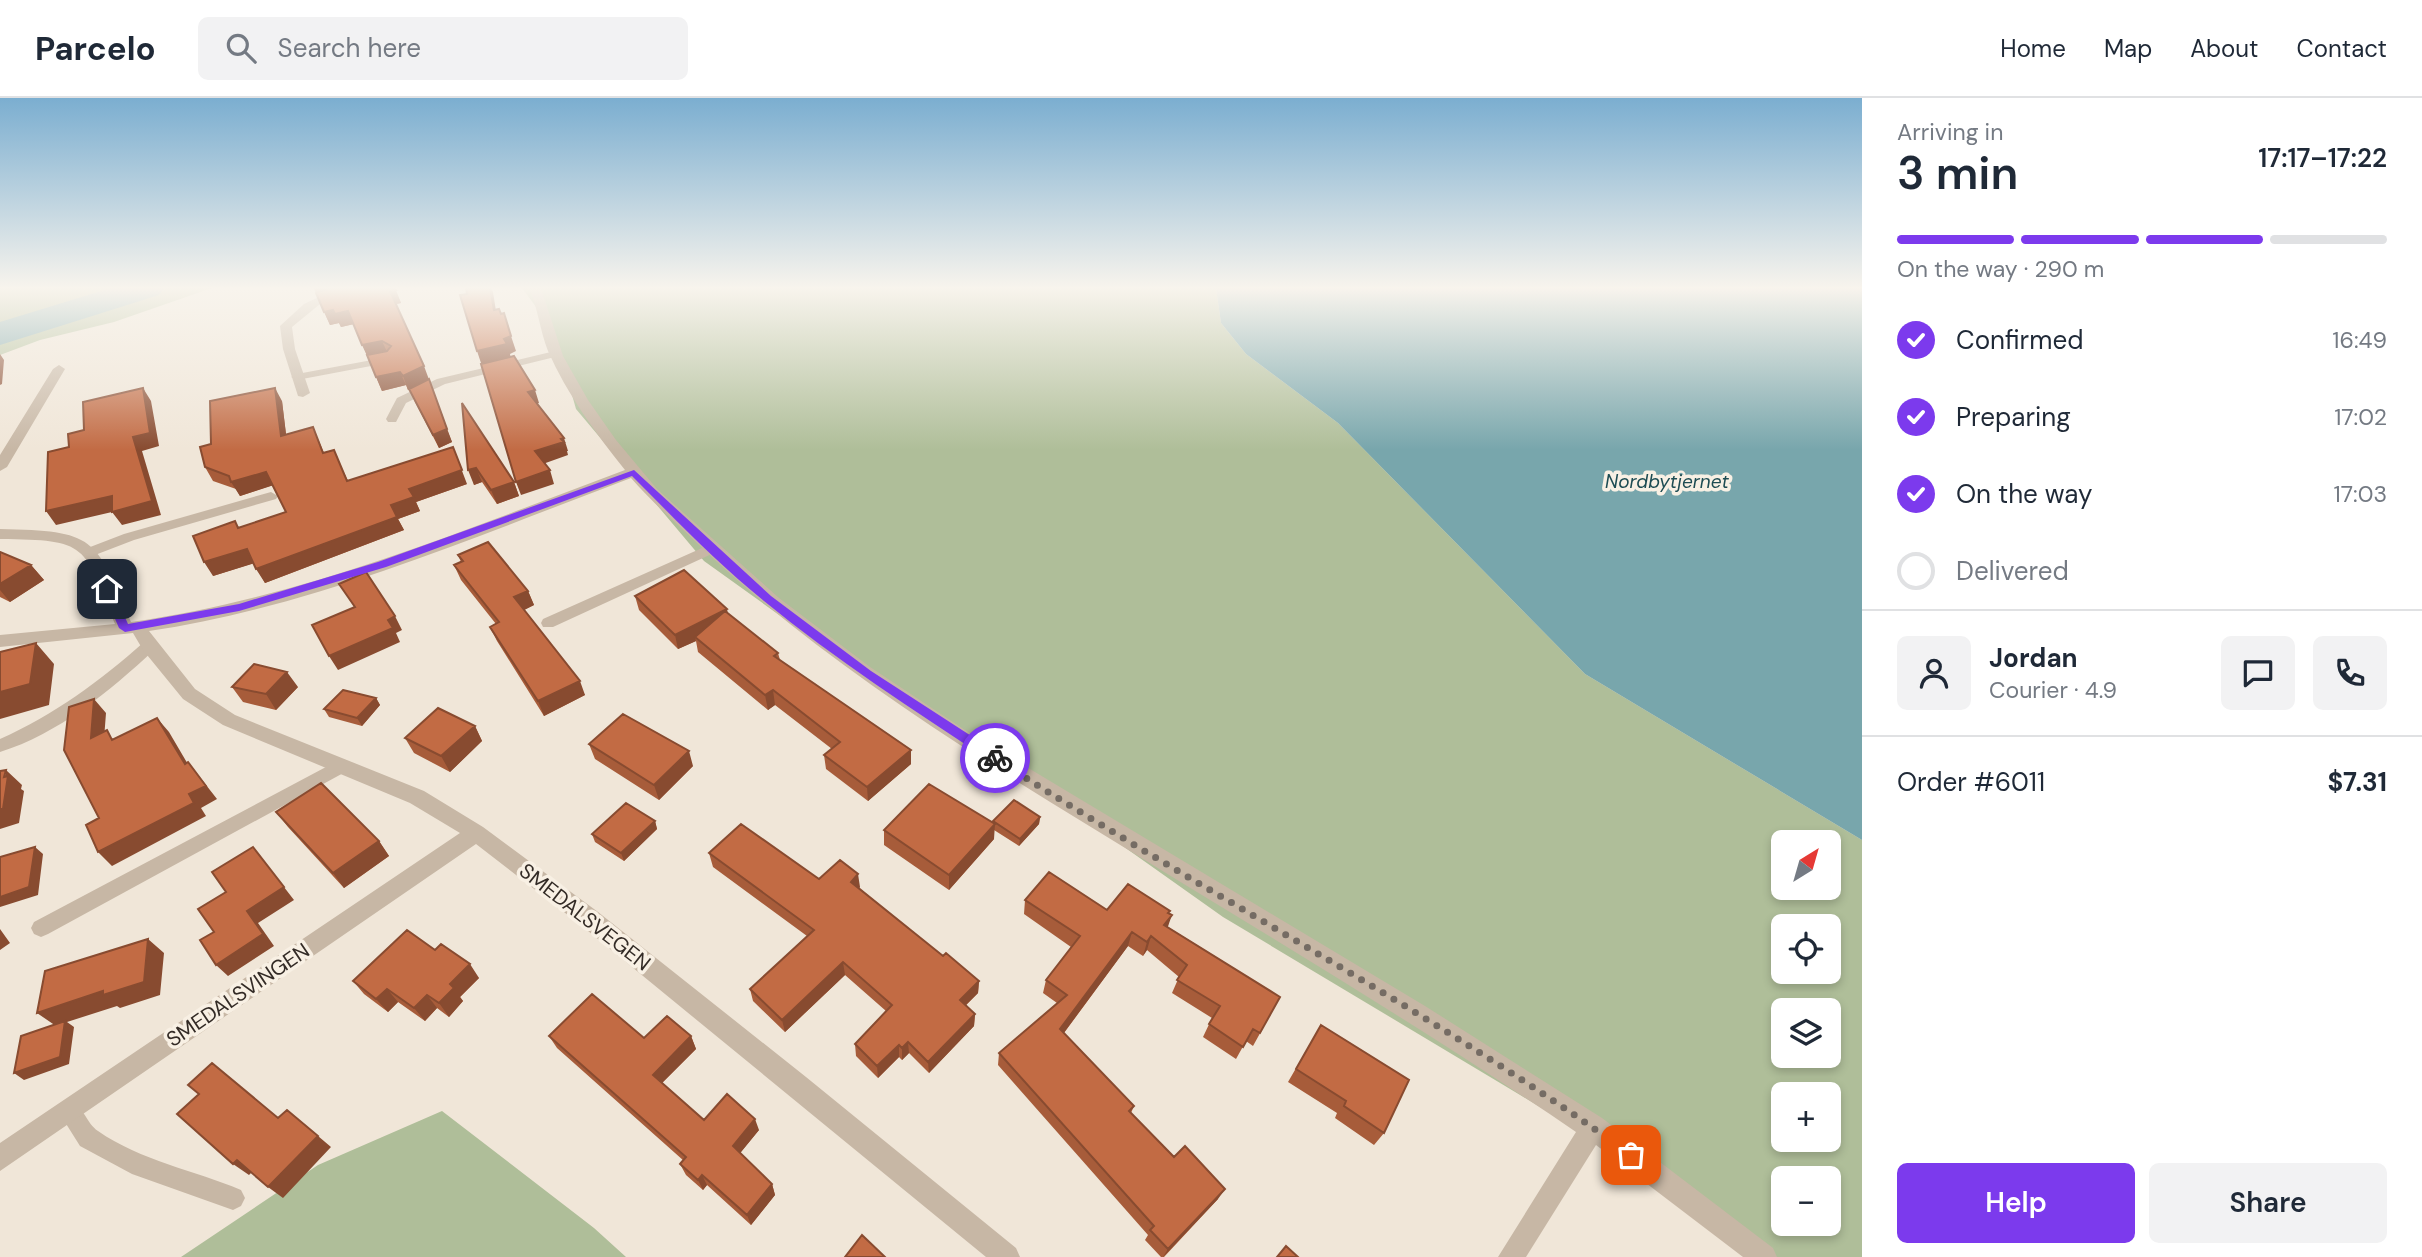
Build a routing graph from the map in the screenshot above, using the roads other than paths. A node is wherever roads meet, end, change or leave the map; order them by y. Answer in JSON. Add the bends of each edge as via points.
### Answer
{"nodes":[{"id":1,"x":288,"y":342,"type":"edge"},
{"id":2,"x":551,"y":342,"type":"edge"},
{"id":3,"x":555,"y":354,"type":"junction"},
{"id":4,"x":388,"y":360,"type":"edge"},
{"id":5,"x":59,"y":369,"type":"dead end"},
{"id":6,"x":297,"y":377,"type":"junction"},
{"id":7,"x":303,"y":393,"type":"dead end"},
{"id":8,"x":392,"y":419,"type":"dead end"},
{"id":9,"x":0,"y":467,"type":"edge"},
{"id":10,"x":634,"y":472,"type":"junction"},
{"id":11,"x":271,"y":496,"type":"edge"},
{"id":12,"x":0,"y":534,"type":"edge"},
{"id":13,"x":711,"y":549,"type":"junction"},
{"id":14,"x":90,"y":552,"type":"junction"},
{"id":15,"x":548,"y":623,"type":"dead end"},
{"id":16,"x":137,"y":634,"type":"junction"},
{"id":17,"x":0,"y":641,"type":"edge"},
{"id":18,"x":0,"y":746,"type":"edge"},
{"id":19,"x":341,"y":766,"type":"junction"},
{"id":20,"x":477,"y":833,"type":"junction"},
{"id":21,"x":41,"y":928,"type":"dead end"},
{"id":22,"x":69,"y":1111,"type":"junction"},
{"id":23,"x":1593,"y":1127,"type":"junction"},
{"id":24,"x":34,"y":1135,"type":"junction"},
{"id":25,"x":0,"y":1140,"type":"edge"},
{"id":26,"x":0,"y":1158,"type":"edge"},
{"id":27,"x":233,"y":1198,"type":"dead end"},
{"id":28,"x":1007,"y":1257,"type":"edge"},
{"id":29,"x":1511,"y":1257,"type":"edge"},
{"id":30,"x":1764,"y":1257,"type":"edge"}],
"edges":[{"from":1,"to":6,"type":"street"},
{"from":2,"to":3,"type":"street"},
{"from":3,"to":8,"type":"lane","via":[[441,382],[401,401]]},
{"from":3,"to":10,"type":"street"},
{"from":4,"to":6,"type":"lane"},
{"from":5,"to":9,"type":"street"},
{"from":6,"to":7,"type":"street"},
{"from":10,"to":13,"type":"street"},
{"from":10,"to":16,"type":"street","via":[[382,564]]},
{"from":11,"to":14,"type":"lane"},
{"from":12,"to":14,"type":"street","via":[[56,537]]},
{"from":13,"to":15,"type":"lane"},
{"from":13,"to":23,"type":"street","via":[[767,598],[889,688]]},
{"from":14,"to":16,"type":"street","name":"SMEDALSVEGEN"},
{"from":16,"to":17,"type":"street"},
{"from":16,"to":18,"type":"lane","via":[[107,685]]},
{"from":16,"to":19,"type":"street","name":"SMEDALSVEGEN","via":[[189,694],[229,720]]},
{"from":19,"to":20,"type":"street","name":"SMEDALSVEGEN","via":[[417,797]]},
{"from":19,"to":21,"type":"lane"},
{"from":20,"to":22,"type":"street","name":"SMEDALSVINGEN"},
{"from":20,"to":28,"type":"street","name":"SMEDALSVEGEN","via":[[732,1032]]},
{"from":22,"to":24,"type":"street","name":"SMEDALSVINGEN"},
{"from":22,"to":27,"type":"lane","via":[[88,1138],[140,1166]]},
{"from":23,"to":29,"type":"street"},
{"from":23,"to":30,"type":"street"},
{"from":24,"to":25,"type":"lane"},
{"from":24,"to":26,"type":"street","name":"SMEDALSVINGEN"}]}
